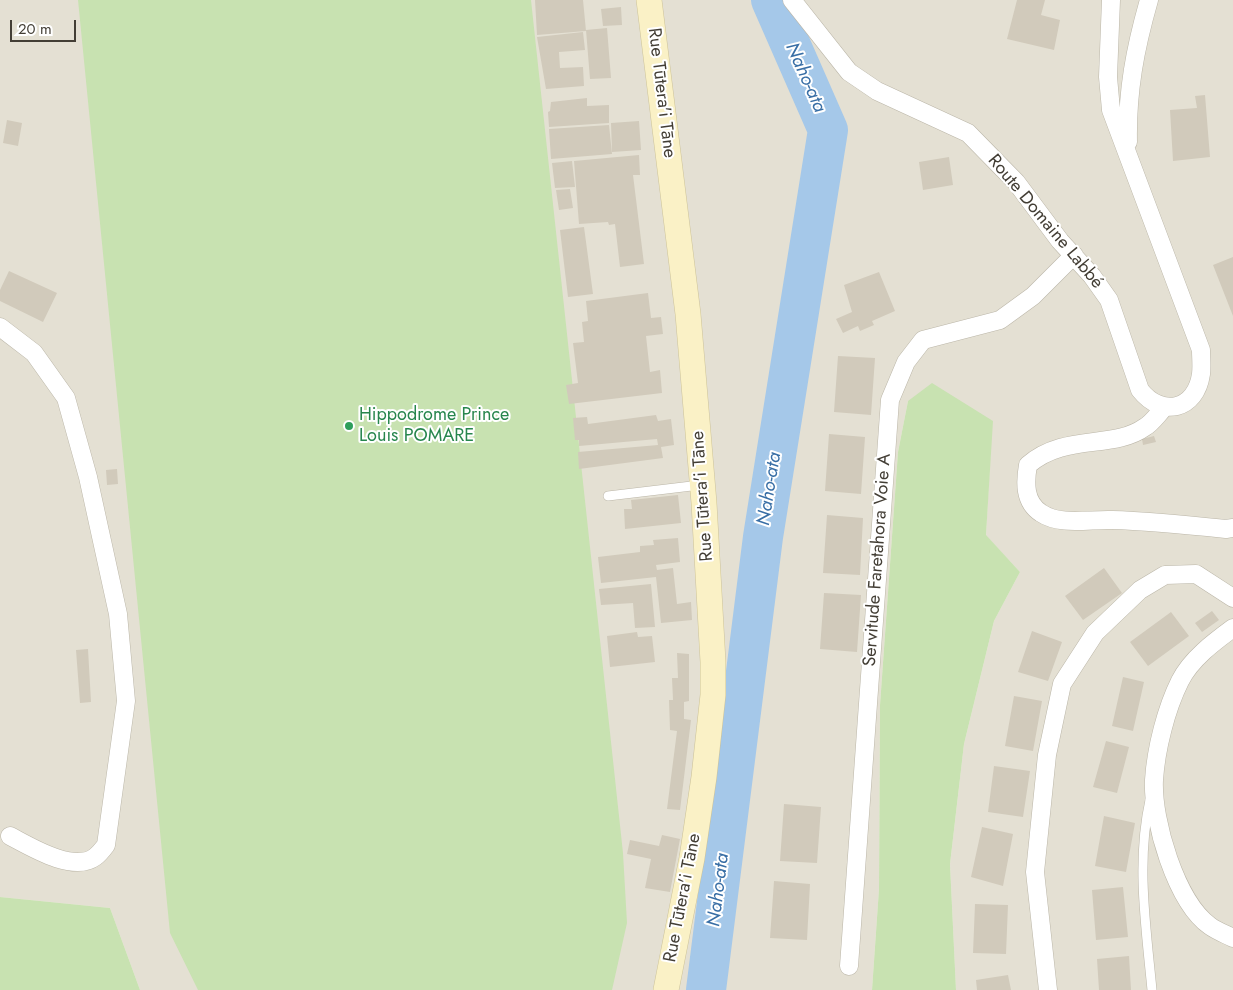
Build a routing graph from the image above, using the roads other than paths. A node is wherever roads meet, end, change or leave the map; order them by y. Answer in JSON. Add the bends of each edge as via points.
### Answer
{"nodes":[{"id":1,"x":649,"y":0,"type":"edge"},
{"id":2,"x":792,"y":0,"type":"edge"},
{"id":3,"x":1111,"y":0,"type":"edge"},
{"id":4,"x":1150,"y":0,"type":"edge"},
{"id":5,"x":1128,"y":155,"type":"junction"},
{"id":6,"x":1074,"y":255,"type":"junction"},
{"id":7,"x":0,"y":327,"type":"edge"},
{"id":8,"x":1164,"y":408,"type":"junction"},
{"id":9,"x":703,"y":485,"type":"junction"},
{"id":10,"x":608,"y":496,"type":"dead end"},
{"id":11,"x":1233,"y":528,"type":"edge"},
{"id":12,"x":1233,"y":598,"type":"edge"},
{"id":13,"x":1233,"y":628,"type":"edge"},
{"id":14,"x":1154,"y":780,"type":"junction"},
{"id":15,"x":10,"y":836,"type":"dead end"},
{"id":16,"x":1233,"y":938,"type":"edge"},
{"id":17,"x":849,"y":966,"type":"dead end"},
{"id":18,"x":666,"y":990,"type":"edge"},
{"id":19,"x":1048,"y":990,"type":"edge"},
{"id":20,"x":1152,"y":990,"type":"edge"}],
"edges":[{"from":1,"to":9,"type":"street","name":"Rue Tūtera'i Tāne","via":[[688,314]]},
{"from":2,"to":6,"type":"street","name":"Route Domaine Labbé","via":[[849,72],[877,92],[968,133],[1016,182]]},
{"from":3,"to":5,"type":"street","via":[[1108,77],[1111,110]]},
{"from":4,"to":5,"type":"street","via":[[1138,38],[1127,107]]},
{"from":5,"to":8,"type":"street","via":[[1201,350],[1201,374],[1196,389],[1188,401]]},
{"from":6,"to":8,"type":"street","name":"Route Domaine Labbé","via":[[1109,300],[1140,390],[1148,402]]},
{"from":6,"to":17,"type":"street","name":"Servitude Faretahora Voie A","via":[[1033,296],[1000,320],[923,340],[906,362],[890,400]]},
{"from":7,"to":15,"type":"street","via":[[34,353],[66,398],[88,477],[118,614],[126,701],[106,845],[95,858],[76,862],[49,855]]},
{"from":8,"to":11,"type":"street","via":[[1145,428],[1121,437],[1053,449],[1038,456],[1028,465],[1025,483],[1029,500],[1039,512],[1063,520]]},
{"from":9,"to":10,"type":"lane"},
{"from":9,"to":18,"type":"street","name":"Rue Tūtera'i Tāne","via":[[712,619],[713,696],[692,858]]},
{"from":12,"to":19,"type":"street","via":[[1196,574],[1165,575],[1140,590],[1095,633],[1062,684],[1047,755],[1035,872]]},
{"from":13,"to":14,"type":"street","via":[[1208,647],[1180,679],[1165,717]]},
{"from":14,"to":16,"type":"street","via":[[1158,824],[1181,891],[1208,925]]},
{"from":14,"to":20,"type":"lane","via":[[1143,828],[1143,886]]}]}
